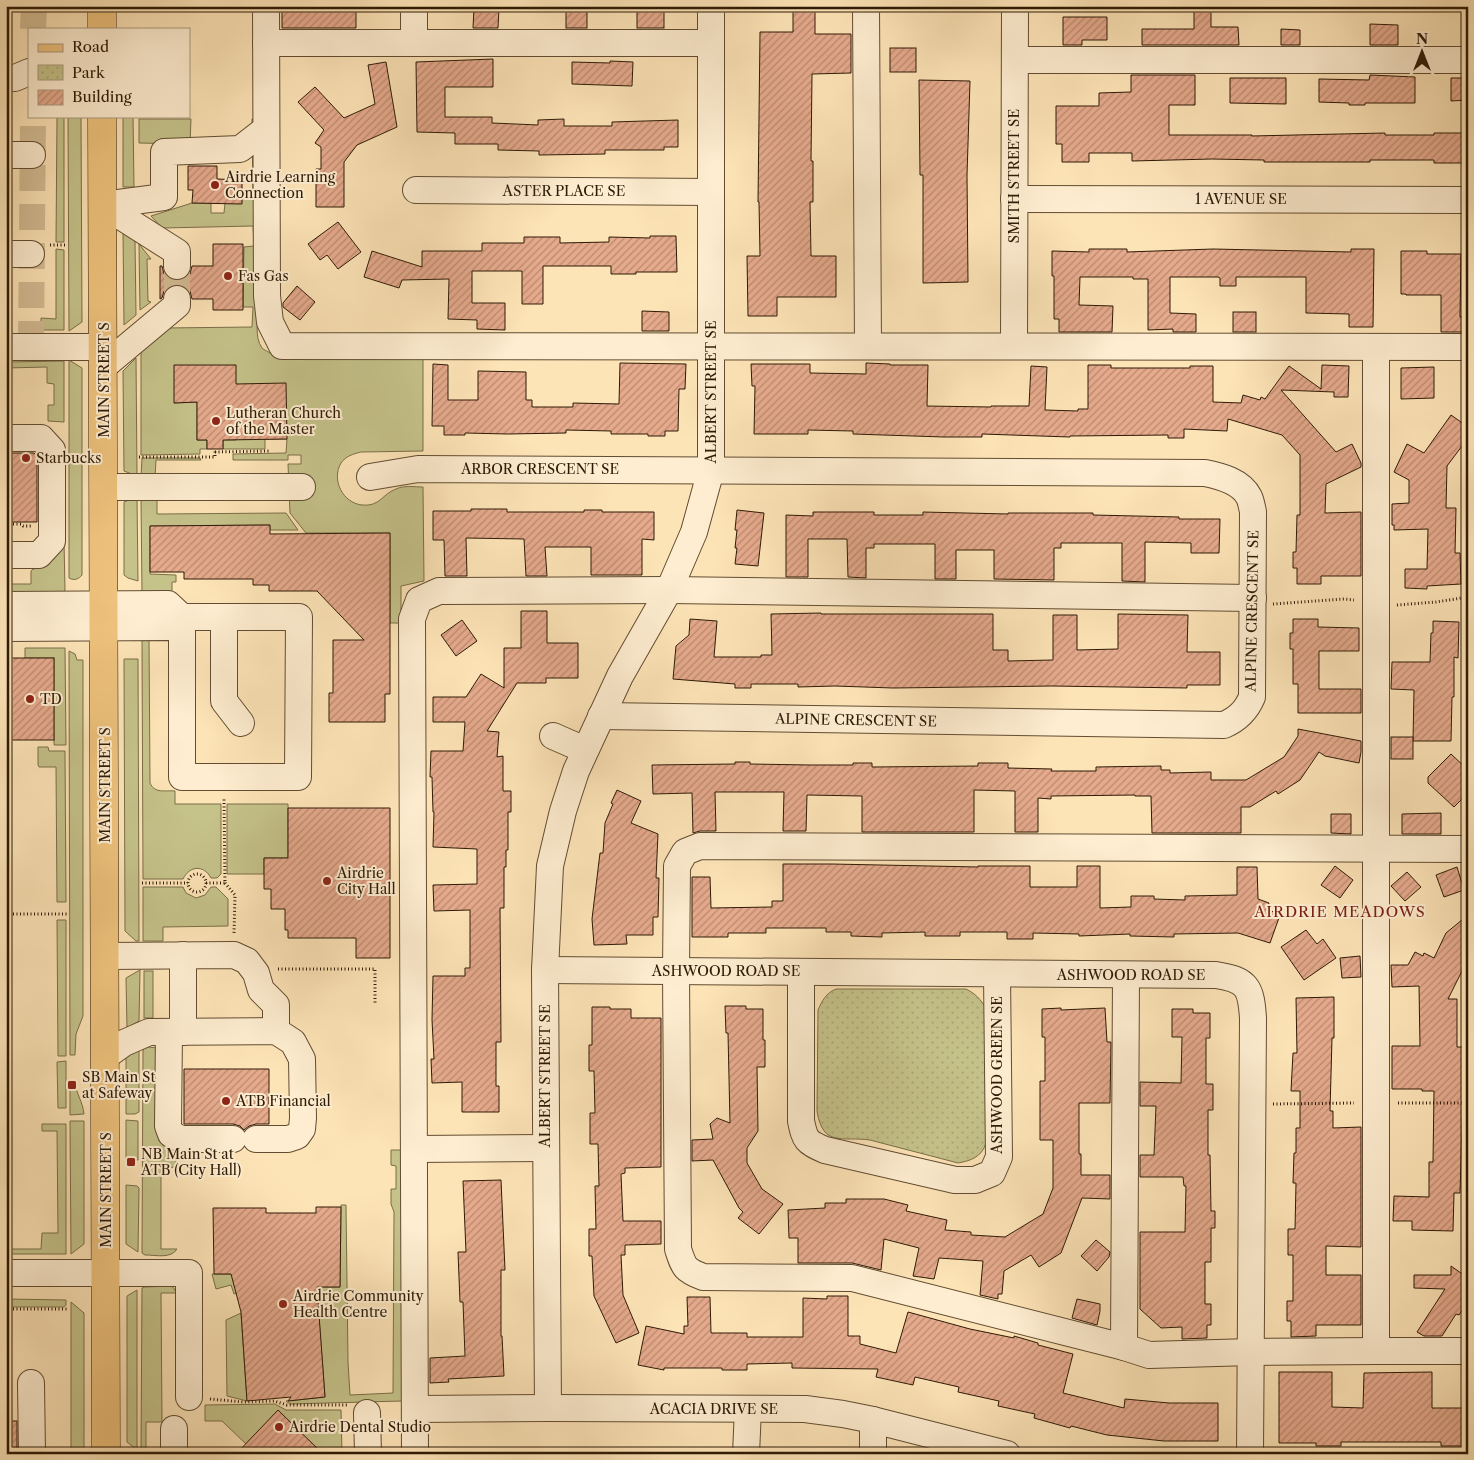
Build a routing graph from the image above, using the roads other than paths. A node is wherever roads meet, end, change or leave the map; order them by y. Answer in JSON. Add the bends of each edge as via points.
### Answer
{"nodes":[{"id":1,"x":102,"y":6,"type":"edge"},
{"id":2,"x":266,"y":6,"type":"edge"},
{"id":3,"x":414,"y":6,"type":"edge"},
{"id":4,"x":711,"y":6,"type":"edge"},
{"id":5,"x":866,"y":6,"type":"edge"},
{"id":6,"x":1015,"y":6,"type":"edge"},
{"id":7,"x":102,"y":28,"type":"edge"},
{"id":8,"x":266,"y":43,"type":"junction"},
{"id":9,"x":414,"y":43,"type":"junction"},
{"id":10,"x":711,"y":43,"type":"junction"},
{"id":11,"x":1015,"y":60,"type":"junction"},
{"id":12,"x":1468,"y":60,"type":"edge"},
{"id":13,"x":28,"y":72,"type":"edge"},
{"id":14,"x":6,"y":78,"type":"edge"},
{"id":15,"x":102,"y":118,"type":"edge"},
{"id":16,"x":266,"y":129,"type":"junction"},
{"id":17,"x":6,"y":155,"type":"edge"},
{"id":18,"x":32,"y":155,"type":"dead end"},
{"id":19,"x":416,"y":190,"type":"dead end"},
{"id":20,"x":711,"y":192,"type":"junction"},
{"id":21,"x":1014,"y":199,"type":"junction"},
{"id":22,"x":1468,"y":200,"type":"edge"},
{"id":23,"x":103,"y":205,"type":"junction"},
{"id":24,"x":177,"y":266,"type":"tunnel mouth"},
{"id":25,"x":177,"y":299,"type":"tunnel mouth"},
{"id":26,"x":711,"y":346,"type":"junction"},
{"id":27,"x":868,"y":346,"type":"junction"},
{"id":28,"x":1014,"y":346,"type":"junction"},
{"id":29,"x":6,"y":347,"type":"edge"},
{"id":30,"x":1376,"y":347,"type":"junction"},
{"id":31,"x":1468,"y":347,"type":"edge"},
{"id":32,"x":104,"y":357,"type":"junction"},
{"id":33,"x":6,"y":438,"type":"edge"},
{"id":34,"x":711,"y":470,"type":"junction"},
{"id":35,"x":370,"y":477,"type":"dead end"},
{"id":36,"x":302,"y":486,"type":"dead end"},
{"id":37,"x":104,"y":488,"type":"junction"},
{"id":38,"x":6,"y":555,"type":"edge"},
{"id":39,"x":669,"y":590,"type":"junction"},
{"id":40,"x":1252,"y":598,"type":"junction"},
{"id":41,"x":6,"y":605,"type":"edge"},
{"id":42,"x":104,"y":616,"type":"junction"},
{"id":43,"x":182,"y":617,"type":"junction"},
{"id":44,"x":224,"y":617,"type":"junction"},
{"id":45,"x":6,"y":628,"type":"edge"},
{"id":46,"x":601,"y":716,"type":"junction"},
{"id":47,"x":242,"y":723,"type":"dead end"},
{"id":48,"x":554,"y":736,"type":"dead end"},
{"id":49,"x":585,"y":750,"type":"junction"},
{"id":50,"x":1376,"y":849,"type":"junction"},
{"id":51,"x":1468,"y":849,"type":"edge"},
{"id":52,"x":183,"y":955,"type":"junction"},
{"id":53,"x":106,"y":956,"type":"junction"},
{"id":54,"x":545,"y":970,"type":"junction"},
{"id":55,"x":676,"y":971,"type":"junction"},
{"id":56,"x":801,"y":972,"type":"junction"},
{"id":57,"x":997,"y":974,"type":"junction"},
{"id":58,"x":1126,"y":975,"type":"junction"},
{"id":59,"x":176,"y":1032,"type":"junction"},
{"id":60,"x":276,"y":1032,"type":"junction"},
{"id":61,"x":106,"y":1056,"type":"junction"},
{"id":62,"x":546,"y":1148,"type":"junction"},
{"id":63,"x":414,"y":1149,"type":"junction"},
{"id":64,"x":6,"y":1273,"type":"edge"},
{"id":65,"x":106,"y":1273,"type":"junction"},
{"id":66,"x":1124,"y":1347,"type":"junction"},
{"id":67,"x":1376,"y":1351,"type":"junction"},
{"id":68,"x":1468,"y":1351,"type":"edge"},
{"id":69,"x":1251,"y":1352,"type":"junction"},
{"id":70,"x":31,"y":1383,"type":"dead end"},
{"id":71,"x":189,"y":1397,"type":"road end"},
{"id":72,"x":548,"y":1408,"type":"junction"},
{"id":73,"x":362,"y":1409,"type":"road end"},
{"id":74,"x":416,"y":1409,"type":"junction"},
{"id":75,"x":748,"y":1409,"type":"junction"},
{"id":76,"x":872,"y":1420,"type":"junction"},
{"id":77,"x":32,"y":1454,"type":"edge"},
{"id":78,"x":106,"y":1454,"type":"edge"},
{"id":79,"x":368,"y":1454,"type":"edge"},
{"id":80,"x":415,"y":1454,"type":"edge"},
{"id":81,"x":746,"y":1454,"type":"edge"},
{"id":82,"x":873,"y":1454,"type":"edge"},
{"id":83,"x":1007,"y":1454,"type":"edge"},
{"id":84,"x":1250,"y":1454,"type":"edge"}],
"edges":[{"from":1,"to":7,"type":"main road"},
{"from":2,"to":8,"type":"street"},
{"from":3,"to":9,"type":"street"},
{"from":4,"to":10,"type":"street","name":"ALBERT STREET SE"},
{"from":5,"to":27,"type":"street"},
{"from":6,"to":11,"type":"street","name":"SMITH STREET SE"},
{"from":8,"to":9,"type":"street"},
{"from":8,"to":16,"type":"street"},
{"from":9,"to":10,"type":"street"},
{"from":10,"to":20,"type":"street","name":"ALBERT STREET SE"},
{"from":11,"to":12,"type":"street"},
{"from":11,"to":21,"type":"street","name":"SMITH STREET SE"},
{"from":13,"to":14,"type":"street"},
{"from":15,"to":23,"type":"main road","name":"MAIN STREET S"},
{"from":16,"to":23,"type":"street","via":[[240,149],[164,152],[164,197]]},
{"from":16,"to":26,"type":"street","via":[[267,296],[270,322],[282,346]]},
{"from":17,"to":18,"type":"street"},
{"from":19,"to":20,"type":"street","name":"ASTER PLACE SE"},
{"from":20,"to":26,"type":"street","name":"ALBERT STREET SE"},
{"from":21,"to":22,"type":"street","name":"1 AVENUE SE"},
{"from":21,"to":28,"type":"street","name":"SMITH STREET SE"},
{"from":23,"to":24,"type":"street","via":[[177,252]]},
{"from":23,"to":32,"type":"main road","name":"MAIN STREET S"},
{"from":25,"to":32,"type":"street","via":[[177,305]]},
{"from":26,"to":27,"type":"street"},
{"from":26,"to":34,"type":"street","name":"ALBERT STREET SE"},
{"from":27,"to":28,"type":"street"},
{"from":28,"to":30,"type":"street"},
{"from":29,"to":32,"type":"street"},
{"from":30,"to":31,"type":"street"},
{"from":30,"to":50,"type":"street"},
{"from":32,"to":37,"type":"main road","name":"MAIN STREET S"},
{"from":33,"to":38,"type":"street","via":[[41,438],[52,450],[52,541],[39,555]]},
{"from":34,"to":35,"type":"street","name":"ARBOR CRESCENT SE","via":[[418,469]]},
{"from":34,"to":39,"type":"street","name":"ALBERT STREET SE","via":[[694,532]]},
{"from":34,"to":40,"type":"street","name":"ALPINE CRESCENT SE","via":[[1195,473],[1223,476],[1248,496],[1253,512]]},
{"from":36,"to":37,"type":"street"},
{"from":37,"to":42,"type":"main road","name":"MAIN STREET S"},
{"from":39,"to":40,"type":"street"},
{"from":39,"to":46,"type":"street","name":"ALBERT STREET SE"},
{"from":39,"to":63,"type":"street","via":[[439,590],[419,600],[412,619]]},
{"from":40,"to":46,"type":"street","name":"ALPINE CRESCENT SE","via":[[1252,697],[1241,715],[1224,725]]},
{"from":41,"to":42,"type":"street"},
{"from":42,"to":43,"type":"street","via":[[168,604]]},
{"from":42,"to":45,"type":"street"},
{"from":42,"to":53,"type":"main road","name":"MAIN STREET S"},
{"from":43,"to":44,"type":"street"},
{"from":43,"to":44,"type":"street","via":[[182,777],[298,777],[299,617]]},
{"from":44,"to":47,"type":"street","via":[[224,701]]},
{"from":46,"to":49,"type":"street","name":"ALBERT STREET SE"},
{"from":48,"to":49,"type":"street"},
{"from":49,"to":54,"type":"street","name":"ALBERT STREET SE","via":[[563,811],[550,866]]},
{"from":50,"to":51,"type":"street"},
{"from":50,"to":55,"type":"street","via":[[700,846],[685,852],[677,866]]},
{"from":50,"to":67,"type":"street"},
{"from":52,"to":53,"type":"street"},
{"from":52,"to":59,"type":"street"},
{"from":52,"to":60,"type":"street","via":[[234,955],[247,961],[262,990],[276,1005]]},
{"from":53,"to":61,"type":"main road","name":"MAIN STREET S"},
{"from":54,"to":55,"type":"street","name":"ASHWOOD ROAD SE"},
{"from":54,"to":62,"type":"street","name":"ALBERT STREET SE"},
{"from":55,"to":56,"type":"street","name":"ASHWOOD ROAD SE"},
{"from":55,"to":66,"type":"street","via":[[678,1249],[690,1272],[703,1277],[852,1278]]},
{"from":56,"to":57,"type":"street","name":"ASHWOOD ROAD SE"},
{"from":56,"to":57,"type":"street","name":"ASHWOOD GREEN SE","via":[[801,1121],[808,1142],[825,1150],[955,1180],[975,1180],[992,1173],[999,1157]]},
{"from":57,"to":58,"type":"street","name":"ASHWOOD ROAD SE"},
{"from":58,"to":66,"type":"street"},
{"from":58,"to":69,"type":"street","name":"ASHWOOD ROAD SE","via":[[1233,978],[1246,987],[1252,1002]]},
{"from":59,"to":60,"type":"street"},
{"from":59,"to":60,"type":"street","via":[[168,1126],[171,1134],[181,1139],[288,1139],[297,1136],[302,1129],[302,1059],[293,1042]]},
{"from":59,"to":61,"type":"street","via":[[149,1032]]},
{"from":61,"to":65,"type":"main road","name":"MAIN STREET S"},
{"from":62,"to":63,"type":"street"},
{"from":62,"to":72,"type":"street","name":"ALBERT STREET SE"},
{"from":63,"to":74,"type":"street"},
{"from":64,"to":65,"type":"street"},
{"from":65,"to":71,"type":"street","via":[[189,1273]]},
{"from":65,"to":78,"type":"main road","name":"MAIN STREET S"},
{"from":66,"to":69,"type":"street","via":[[1149,1355]]},
{"from":67,"to":68,"type":"street"},
{"from":67,"to":69,"type":"street"},
{"from":69,"to":84,"type":"street","name":"ASHWOOD ROAD SE"},
{"from":70,"to":77,"type":"street"},
{"from":72,"to":74,"type":"street","name":"ACACIA DRIVE SE"},
{"from":72,"to":75,"type":"street","name":"ACACIA DRIVE SE"},
{"from":73,"to":79,"type":"street"},
{"from":74,"to":80,"type":"street"},
{"from":75,"to":76,"type":"street","name":"ACACIA DRIVE SE","via":[[805,1410]]},
{"from":75,"to":81,"type":"street"},
{"from":76,"to":82,"type":"street"},
{"from":76,"to":83,"type":"street","name":"ACACIA DRIVE SE"}]}
